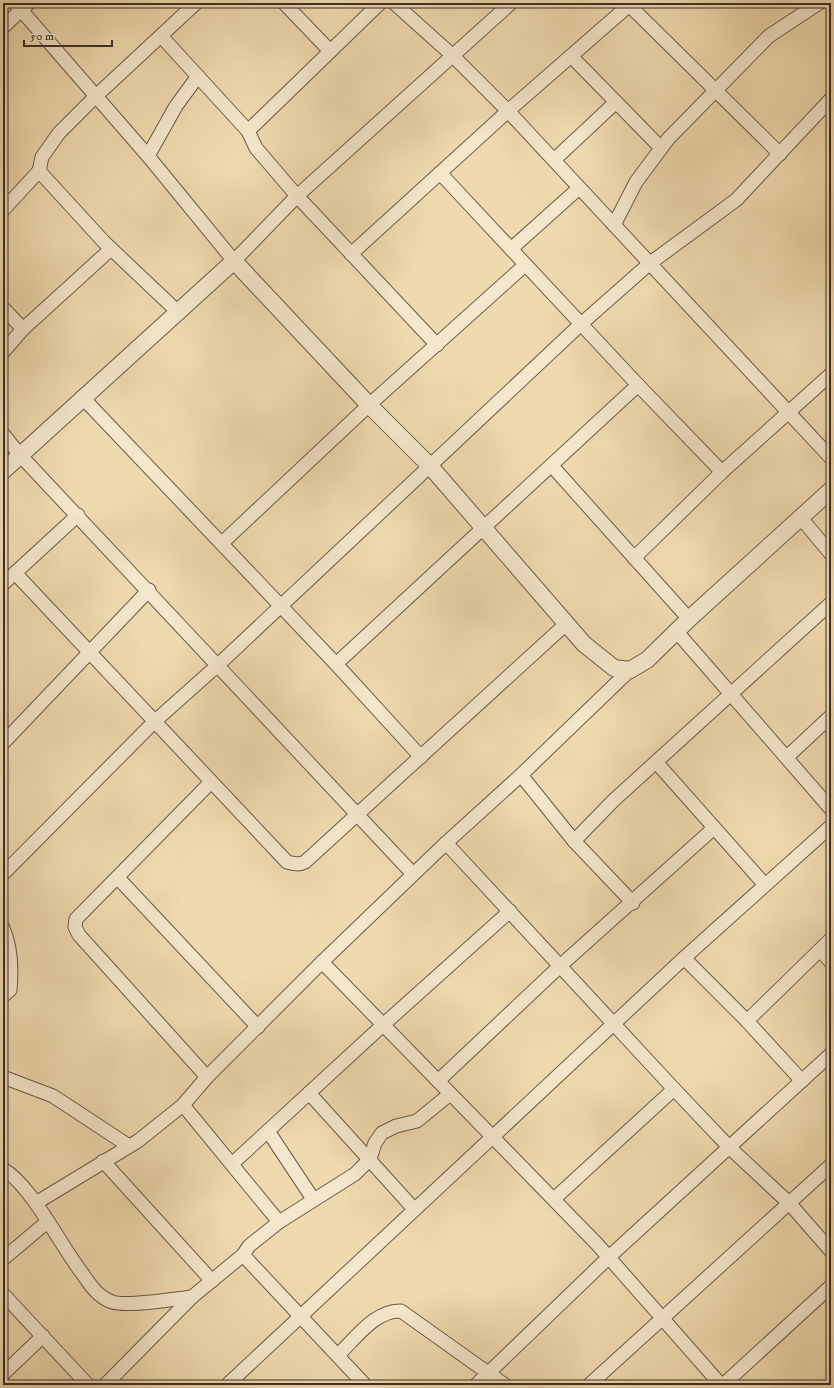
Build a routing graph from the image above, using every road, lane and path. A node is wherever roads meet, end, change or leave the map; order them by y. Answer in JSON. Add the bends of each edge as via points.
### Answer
{"nodes":[{"id":1,"x":196,"y":3,"type":"edge"},
{"id":2,"x":284,"y":3,"type":"edge"},
{"id":3,"x":380,"y":3,"type":"edge"},
{"id":4,"x":394,"y":3,"type":"edge"},
{"id":5,"x":511,"y":3,"type":"edge"},
{"id":6,"x":819,"y":3,"type":"edge"},
{"id":7,"x":21,"y":5,"type":"edge"},
{"id":8,"x":621,"y":5,"type":"edge"},
{"id":9,"x":3,"y":27,"type":"edge"},
{"id":10,"x":161,"y":36,"type":"junction"},
{"id":11,"x":330,"y":51,"type":"junction"},
{"id":12,"x":453,"y":56,"type":"junction"},
{"id":13,"x":571,"y":56,"type":"junction"},
{"id":14,"x":198,"y":76,"type":"junction"},
{"id":15,"x":715,"y":92,"type":"junction"},
{"id":16,"x":96,"y":96,"type":"junction"},
{"id":17,"x":831,"y":99,"type":"edge"},
{"id":18,"x":616,"y":102,"type":"junction"},
{"id":19,"x":508,"y":111,"type":"junction"},
{"id":20,"x":248,"y":131,"type":"junction"},
{"id":21,"x":661,"y":148,"type":"junction"},
{"id":22,"x":780,"y":154,"type":"junction"},
{"id":23,"x":148,"y":156,"type":"junction"},
{"id":24,"x":554,"y":160,"type":"junction"},
{"id":25,"x":39,"y":171,"type":"junction"},
{"id":26,"x":440,"y":173,"type":"junction"},
{"id":27,"x":579,"y":188,"type":"junction"},
{"id":28,"x":297,"y":196,"type":"junction"},
{"id":29,"x":3,"y":210,"type":"edge"},
{"id":30,"x":614,"y":225,"type":"junction"},
{"id":31,"x":510,"y":248,"type":"junction"},
{"id":32,"x":111,"y":249,"type":"junction"},
{"id":33,"x":351,"y":254,"type":"junction"},
{"id":34,"x":234,"y":261,"type":"junction"},
{"id":35,"x":649,"y":264,"type":"junction"},
{"id":36,"x":526,"y":265,"type":"junction"},
{"id":37,"x":3,"y":308,"type":"edge"},
{"id":38,"x":178,"y":313,"type":"junction"},
{"id":39,"x":581,"y":324,"type":"junction"},
{"id":40,"x":23,"y":330,"type":"junction"},
{"id":41,"x":437,"y":345,"type":"junction"},
{"id":42,"x":3,"y":352,"type":"edge"},
{"id":43,"x":831,"y":374,"type":"edge"},
{"id":44,"x":638,"y":385,"type":"junction"},
{"id":45,"x":82,"y":397,"type":"junction"},
{"id":46,"x":369,"y":405,"type":"junction"},
{"id":47,"x":788,"y":414,"type":"junction"},
{"id":48,"x":3,"y":434,"type":"edge"},
{"id":49,"x":20,"y":455,"type":"junction"},
{"id":50,"x":831,"y":458,"type":"edge"},
{"id":51,"x":430,"y":466,"type":"junction"},
{"id":52,"x":552,"y":466,"type":"junction"},
{"id":53,"x":3,"y":471,"type":"edge"},
{"id":54,"x":722,"y":472,"type":"junction"},
{"id":55,"x":831,"y":490,"type":"edge"},
{"id":56,"x":78,"y":515,"type":"junction"},
{"id":57,"x":801,"y":518,"type":"junction"},
{"id":58,"x":485,"y":527,"type":"junction"},
{"id":59,"x":222,"y":543,"type":"junction"},
{"id":60,"x":831,"y":554,"type":"edge"},
{"id":61,"x":634,"y":558,"type":"junction"},
{"id":62,"x":15,"y":573,"type":"junction"},
{"id":63,"x":3,"y":584,"type":"edge"},
{"id":64,"x":149,"y":590,"type":"junction"},
{"id":65,"x":831,"y":603,"type":"edge"},
{"id":66,"x":280,"y":606,"type":"junction"},
{"id":67,"x":689,"y":619,"type":"junction"},
{"id":68,"x":566,"y":624,"type":"junction"},
{"id":69,"x":677,"y":632,"type":"junction"},
{"id":70,"x":90,"y":652,"type":"junction"},
{"id":71,"x":336,"y":664,"type":"junction"},
{"id":72,"x":218,"y":665,"type":"junction"},
{"id":73,"x":630,"y":670,"type":"junction"},
{"id":74,"x":731,"y":696,"type":"junction"},
{"id":75,"x":831,"y":716,"type":"edge"},
{"id":76,"x":154,"y":722,"type":"junction"},
{"id":77,"x":5,"y":737,"type":"edge"},
{"id":78,"x":421,"y":757,"type":"junction"},
{"id":79,"x":787,"y":757,"type":"junction"},
{"id":80,"x":656,"y":762,"type":"junction"},
{"id":81,"x":521,"y":775,"type":"junction"},
{"id":82,"x":211,"y":782,"type":"junction"},
{"id":83,"x":831,"y":808,"type":"edge"},
{"id":84,"x":358,"y":814,"type":"junction"},
{"id":85,"x":831,"y":826,"type":"edge"},
{"id":86,"x":714,"y":828,"type":"junction"},
{"id":87,"x":574,"y":841,"type":"junction"},
{"id":88,"x":446,"y":842,"type":"junction"},
{"id":89,"x":4,"y":871,"type":"edge"},
{"id":90,"x":413,"y":874,"type":"junction"},
{"id":91,"x":118,"y":878,"type":"junction"},
{"id":92,"x":765,"y":885,"type":"junction"},
{"id":93,"x":633,"y":902,"type":"junction"},
{"id":94,"x":510,"y":911,"type":"junction"},
{"id":95,"x":3,"y":928,"type":"edge"},
{"id":96,"x":831,"y":939,"type":"edge"},
{"id":97,"x":820,"y":950,"type":"junction"},
{"id":98,"x":684,"y":958,"type":"junction"},
{"id":99,"x":322,"y":962,"type":"junction"},
{"id":100,"x":831,"y":962,"type":"edge"},
{"id":101,"x":560,"y":966,"type":"junction"},
{"id":102,"x":3,"y":996,"type":"edge"},
{"id":103,"x":746,"y":1021,"type":"junction"},
{"id":104,"x":614,"y":1024,"type":"junction"},
{"id":105,"x":383,"y":1025,"type":"junction"},
{"id":106,"x":258,"y":1027,"type":"junction"},
{"id":107,"x":831,"y":1054,"type":"edge"},
{"id":108,"x":3,"y":1076,"type":"edge"},
{"id":109,"x":207,"y":1077,"type":"junction"},
{"id":110,"x":438,"y":1081,"type":"junction"},
{"id":111,"x":802,"y":1081,"type":"junction"},
{"id":112,"x":674,"y":1089,"type":"junction"},
{"id":113,"x":309,"y":1093,"type":"junction"},
{"id":114,"x":450,"y":1094,"type":"junction"},
{"id":115,"x":183,"y":1105,"type":"junction"},
{"id":116,"x":268,"y":1131,"type":"junction"},
{"id":117,"x":492,"y":1136,"type":"junction"},
{"id":118,"x":129,"y":1146,"type":"junction"},
{"id":119,"x":730,"y":1148,"type":"junction"},
{"id":120,"x":370,"y":1159,"type":"junction"},
{"id":121,"x":103,"y":1161,"type":"junction"},
{"id":122,"x":233,"y":1163,"type":"junction"},
{"id":123,"x":831,"y":1165,"type":"edge"},
{"id":124,"x":3,"y":1169,"type":"edge"},
{"id":125,"x":314,"y":1199,"type":"junction"},
{"id":126,"x":554,"y":1199,"type":"junction"},
{"id":127,"x":36,"y":1203,"type":"junction"},
{"id":128,"x":790,"y":1204,"type":"junction"},
{"id":129,"x":414,"y":1209,"type":"junction"},
{"id":130,"x":47,"y":1222,"type":"junction"},
{"id":131,"x":280,"y":1222,"type":"junction"},
{"id":132,"x":831,"y":1251,"type":"edge"},
{"id":133,"x":243,"y":1255,"type":"junction"},
{"id":134,"x":610,"y":1257,"type":"junction"},
{"id":135,"x":3,"y":1259,"type":"edge"},
{"id":136,"x":212,"y":1281,"type":"junction"},
{"id":137,"x":831,"y":1286,"type":"edge"},
{"id":138,"x":3,"y":1294,"type":"edge"},
{"id":139,"x":192,"y":1297,"type":"junction"},
{"id":140,"x":301,"y":1315,"type":"junction"},
{"id":141,"x":662,"y":1317,"type":"junction"},
{"id":142,"x":43,"y":1336,"type":"junction"},
{"id":143,"x":338,"y":1355,"type":"junction"},
{"id":144,"x":490,"y":1372,"type":"junction"},
{"id":145,"x":3,"y":1374,"type":"edge"},
{"id":146,"x":360,"y":1383,"type":"edge"},
{"id":147,"x":88,"y":1385,"type":"edge"},
{"id":148,"x":105,"y":1385,"type":"edge"},
{"id":149,"x":227,"y":1385,"type":"edge"},
{"id":150,"x":476,"y":1385,"type":"edge"},
{"id":151,"x":505,"y":1385,"type":"edge"},
{"id":152,"x":589,"y":1385,"type":"edge"},
{"id":153,"x":722,"y":1385,"type":"edge"}],
"edges":[{"from":1,"to":10,"type":"street"},
{"from":2,"to":11,"type":"street"},
{"from":3,"to":11,"type":"street"},
{"from":4,"to":12,"type":"street"},
{"from":5,"to":12,"type":"street"},
{"from":6,"to":15,"type":"street","via":[[777,30]]},
{"from":7,"to":9,"type":"street"},
{"from":7,"to":16,"type":"street"},
{"from":8,"to":13,"type":"street"},
{"from":8,"to":15,"type":"street","via":[[634,10]]},
{"from":10,"to":14,"type":"street"},
{"from":10,"to":16,"type":"street"},
{"from":11,"to":20,"type":"street"},
{"from":12,"to":19,"type":"street"},
{"from":12,"to":28,"type":"street"},
{"from":13,"to":18,"type":"street"},
{"from":13,"to":19,"type":"street"},
{"from":14,"to":20,"type":"street"},
{"from":14,"to":23,"type":"street","via":[[176,106]]},
{"from":15,"to":21,"type":"street"},
{"from":15,"to":22,"type":"street"},
{"from":16,"to":23,"type":"street"},
{"from":16,"to":25,"type":"street","via":[[53,139],[42,157]]},
{"from":17,"to":22,"type":"street"},
{"from":18,"to":21,"type":"street"},
{"from":18,"to":24,"type":"street"},
{"from":19,"to":24,"type":"street"},
{"from":19,"to":26,"type":"street"},
{"from":20,"to":28,"type":"street","via":[[256,148]]},
{"from":21,"to":30,"type":"street","via":[[636,182]]},
{"from":22,"to":35,"type":"street","via":[[736,200]]},
{"from":23,"to":34,"type":"street"},
{"from":24,"to":27,"type":"street"},
{"from":25,"to":29,"type":"street"},
{"from":25,"to":32,"type":"street"},
{"from":26,"to":31,"type":"street"},
{"from":26,"to":33,"type":"street"},
{"from":27,"to":30,"type":"street"},
{"from":27,"to":31,"type":"street"},
{"from":28,"to":33,"type":"street"},
{"from":28,"to":34,"type":"street"},
{"from":30,"to":35,"type":"street"},
{"from":31,"to":36,"type":"street"},
{"from":32,"to":38,"type":"street"},
{"from":32,"to":40,"type":"street"},
{"from":33,"to":41,"type":"street"},
{"from":34,"to":38,"type":"street"},
{"from":34,"to":46,"type":"street"},
{"from":35,"to":39,"type":"street"},
{"from":35,"to":47,"type":"street"},
{"from":36,"to":39,"type":"street"},
{"from":36,"to":41,"type":"street"},
{"from":37,"to":40,"type":"street"},
{"from":38,"to":45,"type":"street"},
{"from":39,"to":44,"type":"street"},
{"from":39,"to":51,"type":"street"},
{"from":40,"to":42,"type":"street"},
{"from":41,"to":46,"type":"street"},
{"from":43,"to":47,"type":"street"},
{"from":44,"to":52,"type":"street"},
{"from":44,"to":54,"type":"street"},
{"from":45,"to":49,"type":"street"},
{"from":45,"to":59,"type":"street"},
{"from":46,"to":51,"type":"street"},
{"from":46,"to":59,"type":"street"},
{"from":47,"to":50,"type":"street"},
{"from":47,"to":54,"type":"street"},
{"from":48,"to":49,"type":"street"},
{"from":49,"to":53,"type":"street"},
{"from":49,"to":56,"type":"street"},
{"from":51,"to":58,"type":"street"},
{"from":51,"to":66,"type":"street"},
{"from":52,"to":58,"type":"street"},
{"from":52,"to":61,"type":"street"},
{"from":54,"to":61,"type":"street"},
{"from":55,"to":57,"type":"street"},
{"from":56,"to":62,"type":"street"},
{"from":56,"to":64,"type":"street"},
{"from":57,"to":60,"type":"street"},
{"from":57,"to":67,"type":"street"},
{"from":58,"to":68,"type":"street"},
{"from":58,"to":71,"type":"street"},
{"from":59,"to":66,"type":"street"},
{"from":61,"to":67,"type":"street"},
{"from":62,"to":63,"type":"street"},
{"from":62,"to":70,"type":"street"},
{"from":64,"to":70,"type":"street"},
{"from":64,"to":72,"type":"street"},
{"from":65,"to":74,"type":"street"},
{"from":66,"to":71,"type":"street"},
{"from":66,"to":72,"type":"street"},
{"from":67,"to":69,"type":"street"},
{"from":68,"to":73,"type":"street","via":[[584,644],[614,668]]},
{"from":68,"to":78,"type":"street"},
{"from":69,"to":73,"type":"street","via":[[653,656]]},
{"from":69,"to":74,"type":"street"},
{"from":70,"to":76,"type":"street"},
{"from":70,"to":77,"type":"street"},
{"from":71,"to":78,"type":"street"},
{"from":72,"to":76,"type":"street"},
{"from":72,"to":84,"type":"street"},
{"from":73,"to":81,"type":"street"},
{"from":74,"to":79,"type":"street"},
{"from":74,"to":80,"type":"street"},
{"from":75,"to":79,"type":"street"},
{"from":76,"to":82,"type":"street"},
{"from":76,"to":89,"type":"street"},
{"from":78,"to":84,"type":"street"},
{"from":79,"to":83,"type":"street"},
{"from":80,"to":86,"type":"street"},
{"from":80,"to":87,"type":"street"},
{"from":81,"to":87,"type":"street"},
{"from":81,"to":88,"type":"street"},
{"from":82,"to":84,"type":"street","via":[[287,862],[293,864],[306,862]]},
{"from":82,"to":91,"type":"street"},
{"from":84,"to":90,"type":"street"},
{"from":85,"to":92,"type":"street"},
{"from":86,"to":92,"type":"street"},
{"from":86,"to":93,"type":"street"},
{"from":87,"to":93,"type":"street"},
{"from":88,"to":90,"type":"street"},
{"from":88,"to":94,"type":"street"},
{"from":90,"to":99,"type":"street"},
{"from":91,"to":106,"type":"street"},
{"from":91,"to":109,"type":"street","via":[[76,919],[75,927]]},
{"from":92,"to":98,"type":"street"},
{"from":93,"to":101,"type":"street"},
{"from":94,"to":101,"type":"street"},
{"from":94,"to":105,"type":"street"},
{"from":95,"to":102,"type":"street","via":[[7,938],[11,978],[10,990]]},
{"from":96,"to":97,"type":"street"},
{"from":97,"to":100,"type":"street"},
{"from":97,"to":103,"type":"street"},
{"from":98,"to":103,"type":"street"},
{"from":98,"to":104,"type":"street"},
{"from":99,"to":105,"type":"street"},
{"from":99,"to":106,"type":"street"},
{"from":101,"to":104,"type":"street"},
{"from":101,"to":110,"type":"street"},
{"from":103,"to":111,"type":"street"},
{"from":104,"to":112,"type":"street"},
{"from":104,"to":117,"type":"street"},
{"from":105,"to":110,"type":"street"},
{"from":105,"to":113,"type":"street"},
{"from":106,"to":109,"type":"street"},
{"from":107,"to":111,"type":"street"},
{"from":108,"to":118,"type":"street","via":[[53,1096]]},
{"from":109,"to":115,"type":"street"},
{"from":110,"to":114,"type":"street"},
{"from":111,"to":119,"type":"street"},
{"from":112,"to":119,"type":"street"},
{"from":112,"to":126,"type":"street"},
{"from":113,"to":116,"type":"street"},
{"from":113,"to":120,"type":"street"},
{"from":114,"to":117,"type":"street"},
{"from":114,"to":120,"type":"street","via":[[417,1121],[396,1126],[382,1133],[374,1144]]},
{"from":115,"to":118,"type":"street"},
{"from":115,"to":122,"type":"street"},
{"from":116,"to":122,"type":"street"},
{"from":116,"to":125,"type":"street"},
{"from":117,"to":126,"type":"street"},
{"from":117,"to":129,"type":"street"},
{"from":118,"to":121,"type":"street"},
{"from":119,"to":128,"type":"street"},
{"from":119,"to":134,"type":"street"},
{"from":120,"to":125,"type":"street","via":[[355,1174]]},
{"from":120,"to":129,"type":"street"},
{"from":121,"to":127,"type":"street"},
{"from":121,"to":136,"type":"street"},
{"from":122,"to":131,"type":"street"},
{"from":123,"to":128,"type":"street"},
{"from":124,"to":127,"type":"street","via":[[9,1172]]},
{"from":125,"to":131,"type":"street"},
{"from":126,"to":134,"type":"street"},
{"from":127,"to":130,"type":"street"},
{"from":128,"to":132,"type":"street"},
{"from":128,"to":141,"type":"street"},
{"from":129,"to":140,"type":"street"},
{"from":130,"to":135,"type":"street"},
{"from":130,"to":139,"type":"street","via":[[68,1255],[102,1297],[114,1303],[141,1303]]},
{"from":131,"to":133,"type":"street","via":[[249,1246]]},
{"from":133,"to":136,"type":"street"},
{"from":133,"to":140,"type":"street"},
{"from":134,"to":141,"type":"street"},
{"from":134,"to":144,"type":"street"},
{"from":136,"to":139,"type":"street"},
{"from":137,"to":153,"type":"street"},
{"from":138,"to":142,"type":"street"},
{"from":139,"to":148,"type":"street"},
{"from":140,"to":143,"type":"street"},
{"from":140,"to":149,"type":"street"},
{"from":141,"to":152,"type":"street"},
{"from":141,"to":153,"type":"street"},
{"from":142,"to":145,"type":"street"},
{"from":142,"to":147,"type":"street"},
{"from":143,"to":144,"type":"street","via":[[380,1315],[391,1310],[401,1311]]},
{"from":143,"to":146,"type":"street"},
{"from":144,"to":150,"type":"street"},
{"from":144,"to":151,"type":"street"}]}
